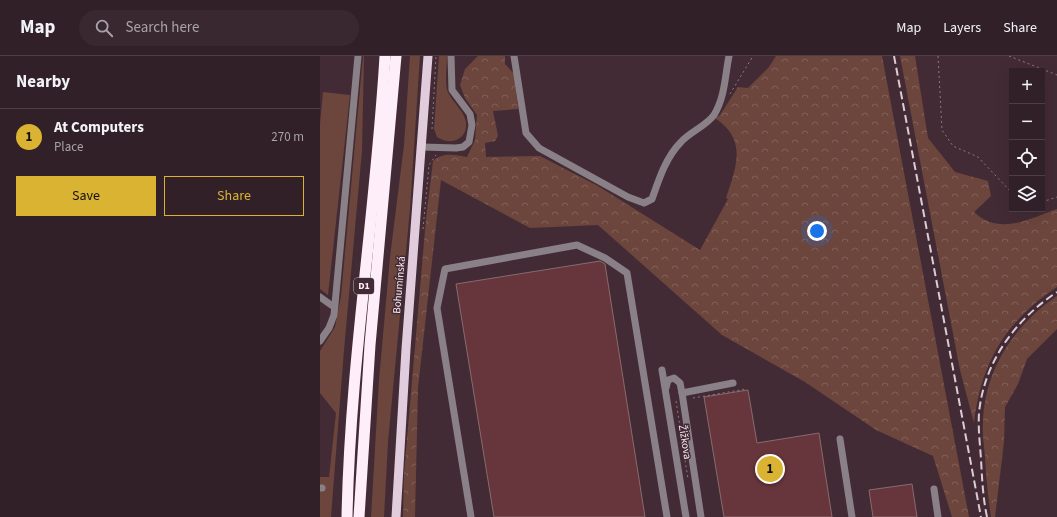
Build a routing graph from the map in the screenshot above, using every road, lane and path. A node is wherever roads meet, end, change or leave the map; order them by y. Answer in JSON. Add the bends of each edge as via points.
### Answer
{"nodes":[{"id":1,"x":358,"y":56,"type":"edge"},
{"id":2,"x":385,"y":56,"type":"edge"},
{"id":3,"x":396,"y":56,"type":"edge"},
{"id":4,"x":428,"y":56,"type":"edge"},
{"id":5,"x":436,"y":56,"type":"edge"},
{"id":6,"x":451,"y":56,"type":"edge"},
{"id":7,"x":514,"y":56,"type":"edge"},
{"id":8,"x":728,"y":56,"type":"edge"},
{"id":9,"x":753,"y":56,"type":"edge"},
{"id":10,"x":938,"y":56,"type":"edge"},
{"id":11,"x":1009,"y":56,"type":"edge"},
{"id":12,"x":1057,"y":75,"type":"edge"},
{"id":13,"x":728,"y":96,"type":"dead end"},
{"id":14,"x":432,"y":129,"type":"dead end"},
{"id":15,"x":422,"y":147,"type":"junction"},
{"id":16,"x":436,"y":155,"type":"dead end"},
{"id":17,"x":429,"y":165,"type":"dead end"},
{"id":18,"x":1009,"y":190,"type":"edge"},
{"id":19,"x":1057,"y":197,"type":"edge"},
{"id":20,"x":1045,"y":201,"type":"edge"},
{"id":21,"x":320,"y":297,"type":"edge"},
{"id":22,"x":334,"y":307,"type":"junction"},
{"id":23,"x":320,"y":341,"type":"edge"},
{"id":24,"x":662,"y":370,"type":"dead end"},
{"id":25,"x":733,"y":383,"type":"dead end"},
{"id":26,"x":746,"y":389,"type":"dead end"},
{"id":27,"x":683,"y":396,"type":"junction"},
{"id":28,"x":666,"y":397,"type":"junction"},
{"id":29,"x":840,"y":439,"type":"dead end"},
{"id":30,"x":934,"y":489,"type":"dead end"},
{"id":31,"x":347,"y":517,"type":"edge"},
{"id":32,"x":359,"y":517,"type":"edge"},
{"id":33,"x":396,"y":517,"type":"edge"},
{"id":34,"x":471,"y":517,"type":"edge"},
{"id":35,"x":667,"y":517,"type":"edge"},
{"id":36,"x":686,"y":517,"type":"edge"},
{"id":37,"x":701,"y":517,"type":"edge"},
{"id":38,"x":852,"y":517,"type":"edge"},
{"id":39,"x":938,"y":517,"type":"edge"}],
"edges":[{"from":1,"to":22,"type":"street"},
{"from":2,"to":31,"type":"highway","number":"D1","via":[[358,345]]},
{"from":3,"to":32,"type":"highway","number":"D1","via":[[370,345]]},
{"from":4,"to":15,"type":"main road","name":"Bohumínská"},
{"from":5,"to":14,"type":"path"},
{"from":6,"to":15,"type":"street","via":[[452,90],[470,114],[472,125],[469,142],[463,147],[456,148]]},
{"from":7,"to":8,"type":"street","via":[[526,134],[532,141],[539,148],[628,197],[644,203],[652,199],[667,161],[680,142],[713,116],[725,86]]},
{"from":9,"to":13,"type":"path"},
{"from":10,"to":18,"type":"path","via":[[942,130],[953,146],[978,157]]},
{"from":11,"to":12,"type":"path"},
{"from":15,"to":33,"type":"main road","name":"Bohumínská"},
{"from":16,"to":17,"type":"path"},
{"from":19,"to":20,"type":"path"},
{"from":21,"to":22,"type":"street"},
{"from":22,"to":23,"type":"street","via":[[332,322]]},
{"from":24,"to":28,"type":"street","name":"Žižkova"},
{"from":25,"to":27,"type":"street"},
{"from":26,"to":27,"type":"path"},
{"from":27,"to":28,"type":"street","via":[[679,381],[672,379],[667,382]]},
{"from":27,"to":37,"type":"street"},
{"from":28,"to":36,"type":"street","name":"Žižkova"},
{"from":29,"to":38,"type":"street"},
{"from":30,"to":39,"type":"street"},
{"from":34,"to":35,"type":"street","via":[[437,308],[445,269],[577,245],[605,258],[627,274]]}]}
